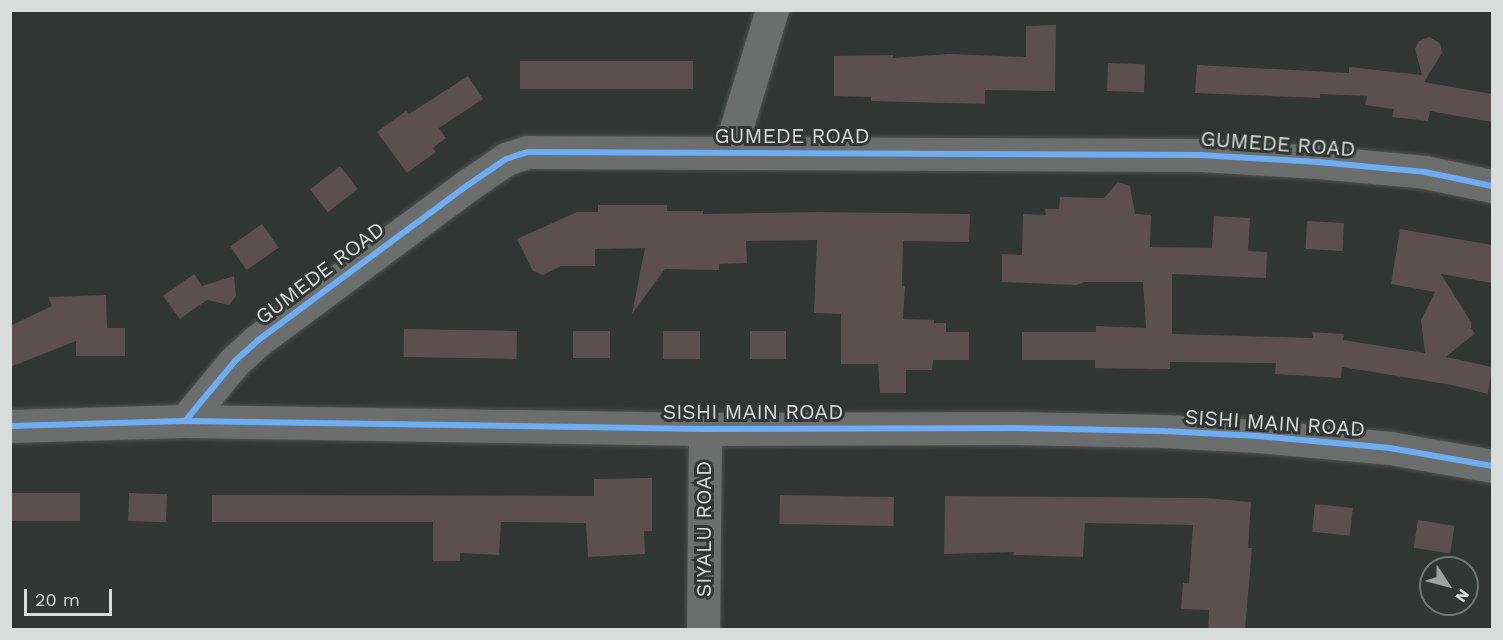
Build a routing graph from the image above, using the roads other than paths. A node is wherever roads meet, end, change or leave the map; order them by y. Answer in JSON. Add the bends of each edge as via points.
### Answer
{"nodes":[{"id":1,"x":772,"y":10,"type":"edge"},
{"id":2,"x":729,"y":152,"type":"junction"},
{"id":3,"x":1492,"y":186,"type":"edge"},
{"id":4,"x":185,"y":421,"type":"junction"},
{"id":5,"x":10,"y":426,"type":"edge"},
{"id":6,"x":705,"y":429,"type":"junction"},
{"id":7,"x":1492,"y":466,"type":"edge"},
{"id":8,"x":703,"y":630,"type":"edge"}],
"edges":[{"from":1,"to":2,"type":"street"},
{"from":2,"to":3,"type":"street","name":"GUMEDE ROAD","via":[[1200,155],[1425,172]]},
{"from":2,"to":4,"type":"street","name":"GUMEDE ROAD","via":[[549,151],[506,159],[257,341]]},
{"from":4,"to":5,"type":"street","name":"SISHI MAIN ROAD"},
{"from":4,"to":6,"type":"street","name":"SISHI MAIN ROAD"},
{"from":6,"to":7,"type":"street","name":"SISHI MAIN ROAD","via":[[1187,432],[1390,448]]},
{"from":6,"to":8,"type":"street","name":"SIYALU ROAD"}]}
